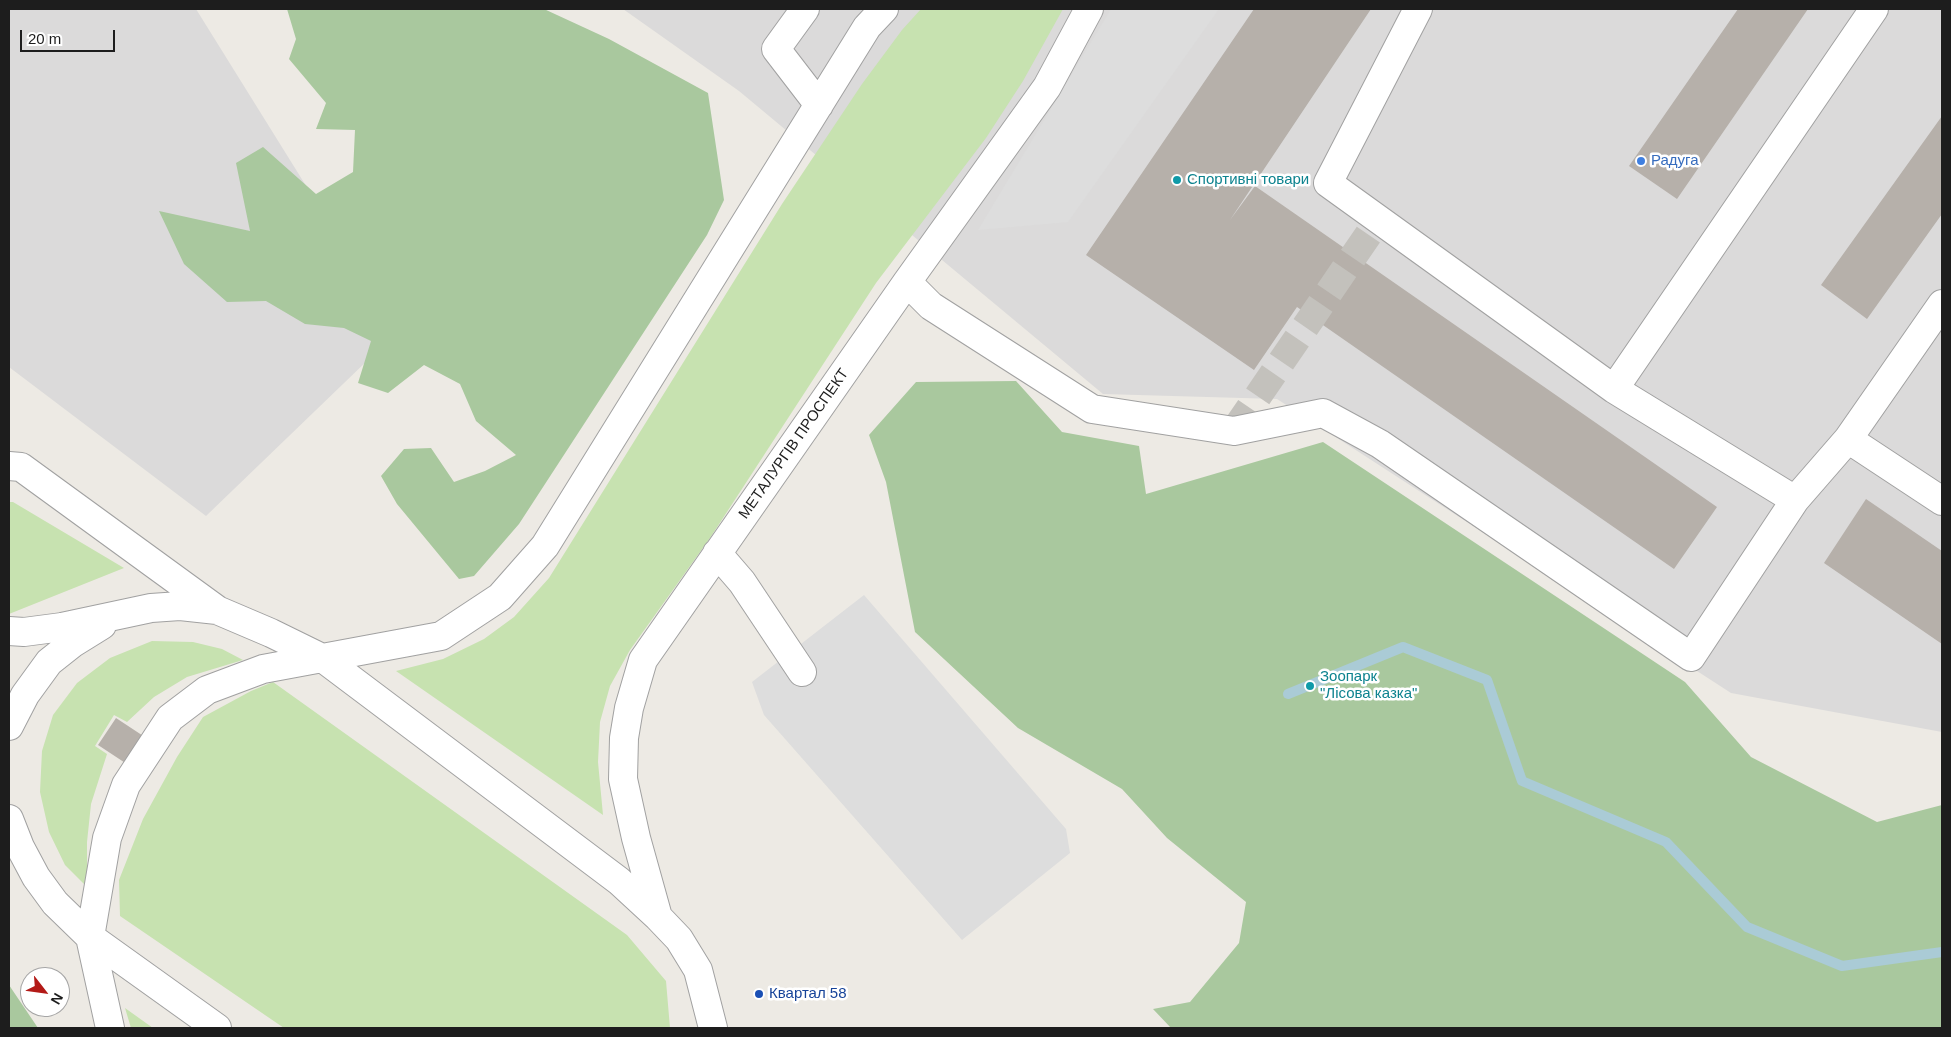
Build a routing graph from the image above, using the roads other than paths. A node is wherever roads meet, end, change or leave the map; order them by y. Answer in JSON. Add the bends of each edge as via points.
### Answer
{"nodes":[{"id":1,"x":805,"y":9,"type":"edge"},
{"id":2,"x":884,"y":9,"type":"edge"},
{"id":3,"x":1089,"y":9,"type":"edge"},
{"id":4,"x":1418,"y":9,"type":"edge"},
{"id":5,"x":1874,"y":9,"type":"edge"},
{"id":6,"x":819,"y":105,"type":"junction"},
{"id":7,"x":907,"y":282,"type":"junction"},
{"id":8,"x":1942,"y":304,"type":"edge"},
{"id":9,"x":1614,"y":389,"type":"junction"},
{"id":10,"x":1848,"y":439,"type":"junction"},
{"id":11,"x":9,"y":466,"type":"edge"},
{"id":12,"x":1795,"y":500,"type":"junction"},
{"id":13,"x":1942,"y":501,"type":"edge"},
{"id":14,"x":717,"y":553,"type":"junction"},
{"id":15,"x":217,"y":610,"type":"junction"},
{"id":16,"x":116,"y":617,"type":"junction"},
{"id":17,"x":9,"y":632,"type":"edge"},
{"id":18,"x":324,"y":660,"type":"junction"},
{"id":19,"x":802,"y":672,"type":"dead end"},
{"id":20,"x":9,"y":726,"type":"edge"},
{"id":21,"x":9,"y":819,"type":"edge"},
{"id":22,"x":658,"y":916,"type":"junction"},
{"id":23,"x":90,"y":937,"type":"junction"},
{"id":24,"x":110,"y":1028,"type":"edge"},
{"id":25,"x":217,"y":1028,"type":"edge"},
{"id":26,"x":713,"y":1028,"type":"edge"}],
"edges":[{"from":1,"to":6,"type":"street","via":[[776,49]]},
{"from":2,"to":6,"type":"street","via":[[868,27]]},
{"from":3,"to":7,"type":"street","name":"МЕТАЛУРГІВ ПРОСПЕКТ","via":[[1047,87]]},
{"from":4,"to":9,"type":"street","via":[[1328,183]]},
{"from":5,"to":9,"type":"street"},
{"from":6,"to":18,"type":"street","via":[[545,546],[500,597],[441,636]]},
{"from":7,"to":12,"type":"street","via":[[931,306],[1092,408],[1234,431],[1323,413],[1380,444],[1691,657]]},
{"from":7,"to":14,"type":"street","name":"МЕТАЛУРГІВ ПРОСПЕКТ"},
{"from":8,"to":10,"type":"street"},
{"from":9,"to":12,"type":"street"},
{"from":10,"to":12,"type":"street"},
{"from":10,"to":13,"type":"street"},
{"from":11,"to":15,"type":"street","via":[[21,467]]},
{"from":14,"to":19,"type":"street","via":[[742,582]]},
{"from":14,"to":22,"type":"street","name":"МЕТАЛУРГІВ ПРОСПЕКТ","via":[[643,660],[624,738],[623,779]]},
{"from":15,"to":16,"type":"street","via":[[180,606],[152,608]]},
{"from":15,"to":18,"type":"street"},
{"from":16,"to":17,"type":"street"},
{"from":16,"to":20,"type":"street","via":[[49,662],[25,695]]},
{"from":18,"to":22,"type":"street","via":[[618,881]]},
{"from":18,"to":23,"type":"street","via":[[264,669],[207,690],[170,718],[126,785],[107,838]]},
{"from":21,"to":23,"type":"street","via":[[36,877],[55,903]]},
{"from":22,"to":26,"type":"street","via":[[679,939],[698,970]]},
{"from":23,"to":24,"type":"street"},
{"from":23,"to":25,"type":"street"}]}
